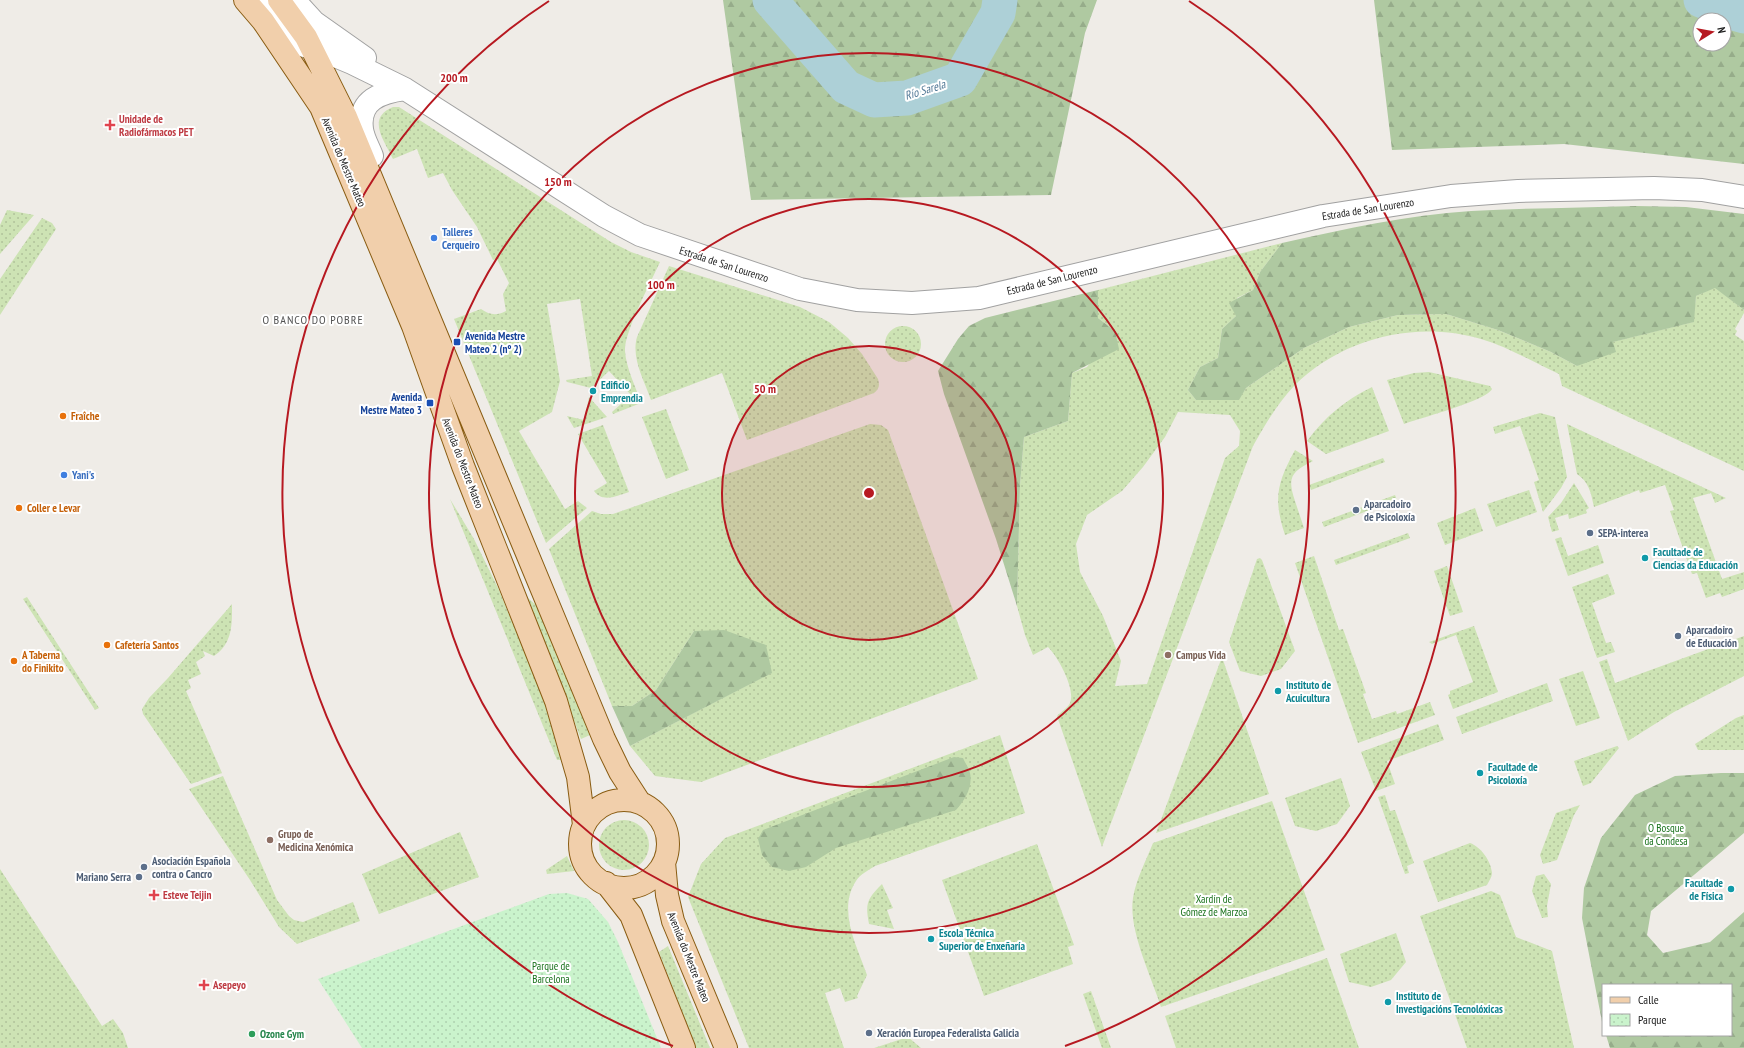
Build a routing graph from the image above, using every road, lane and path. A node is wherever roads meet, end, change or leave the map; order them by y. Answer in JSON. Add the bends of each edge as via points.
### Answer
{"nodes":[{"id":1,"x":245,"y":0,"type":"edge"},
{"id":2,"x":259,"y":0,"type":"edge"},
{"id":3,"x":279,"y":0,"type":"edge"},
{"id":4,"x":294,"y":0,"type":"edge"},
{"id":5,"x":312,"y":48,"type":"junction"},
{"id":6,"x":405,"y":89,"type":"junction"},
{"id":7,"x":1744,"y":197,"type":"edge"},
{"id":8,"x":456,"y":384,"type":"junction"},
{"id":9,"x":640,"y":803,"type":"junction"},
{"id":10,"x":584,"y":825,"type":"junction"},
{"id":11,"x":664,"y":862,"type":"junction"},
{"id":12,"x":606,"y":883,"type":"junction"},
{"id":13,"x":684,"y":1048,"type":"edge"},
{"id":14,"x":726,"y":1048,"type":"edge"}],
"edges":[{"from":1,"to":10,"type":"main road","name":"Avenida do Mestre Mateo","via":[[263,21],[321,107],[413,326],[463,466],[556,701],[578,776]]},
{"from":2,"to":5,"type":"street","via":[[290,38]]},
{"from":3,"to":5,"type":"main road","name":"Avenida do Mestre Mateo"},
{"from":4,"to":6,"type":"street","via":[[314,22],[386,71]]},
{"from":5,"to":6,"type":"street","via":[[352,63]]},
{"from":5,"to":8,"type":"main road","name":"Avenida do Mestre Mateo","via":[[346,117]]},
{"from":6,"to":7,"type":"street","name":"Estrada de San Lourenzo","via":[[604,216],[640,235],[800,289],[857,300],[937,302],[979,298],[1323,216],[1451,196],[1518,191],[1654,188],[1702,190]]},
{"from":6,"to":8,"type":"street","via":[[388,91],[373,98],[363,112],[362,130],[454,366]]},
{"from":8,"to":9,"type":"main road","name":"Avenida do Mestre Mateo","via":[[604,739],[620,772]]},
{"from":9,"to":10,"type":"main road","via":[[620,800],[605,804],[592,813]]},
{"from":9,"to":11,"type":"main road","via":[[657,814],[665,828],[668,847]]},
{"from":10,"to":12,"type":"main road","via":[[580,838],[583,858],[591,872]]},
{"from":11,"to":12,"type":"main road","via":[[653,876],[640,885],[621,887]]},
{"from":11,"to":14,"type":"main road","name":"Avenida do Mestre Mateo","via":[[667,895],[673,921]]},
{"from":12,"to":13,"type":"main road","via":[[631,915]]}]}
